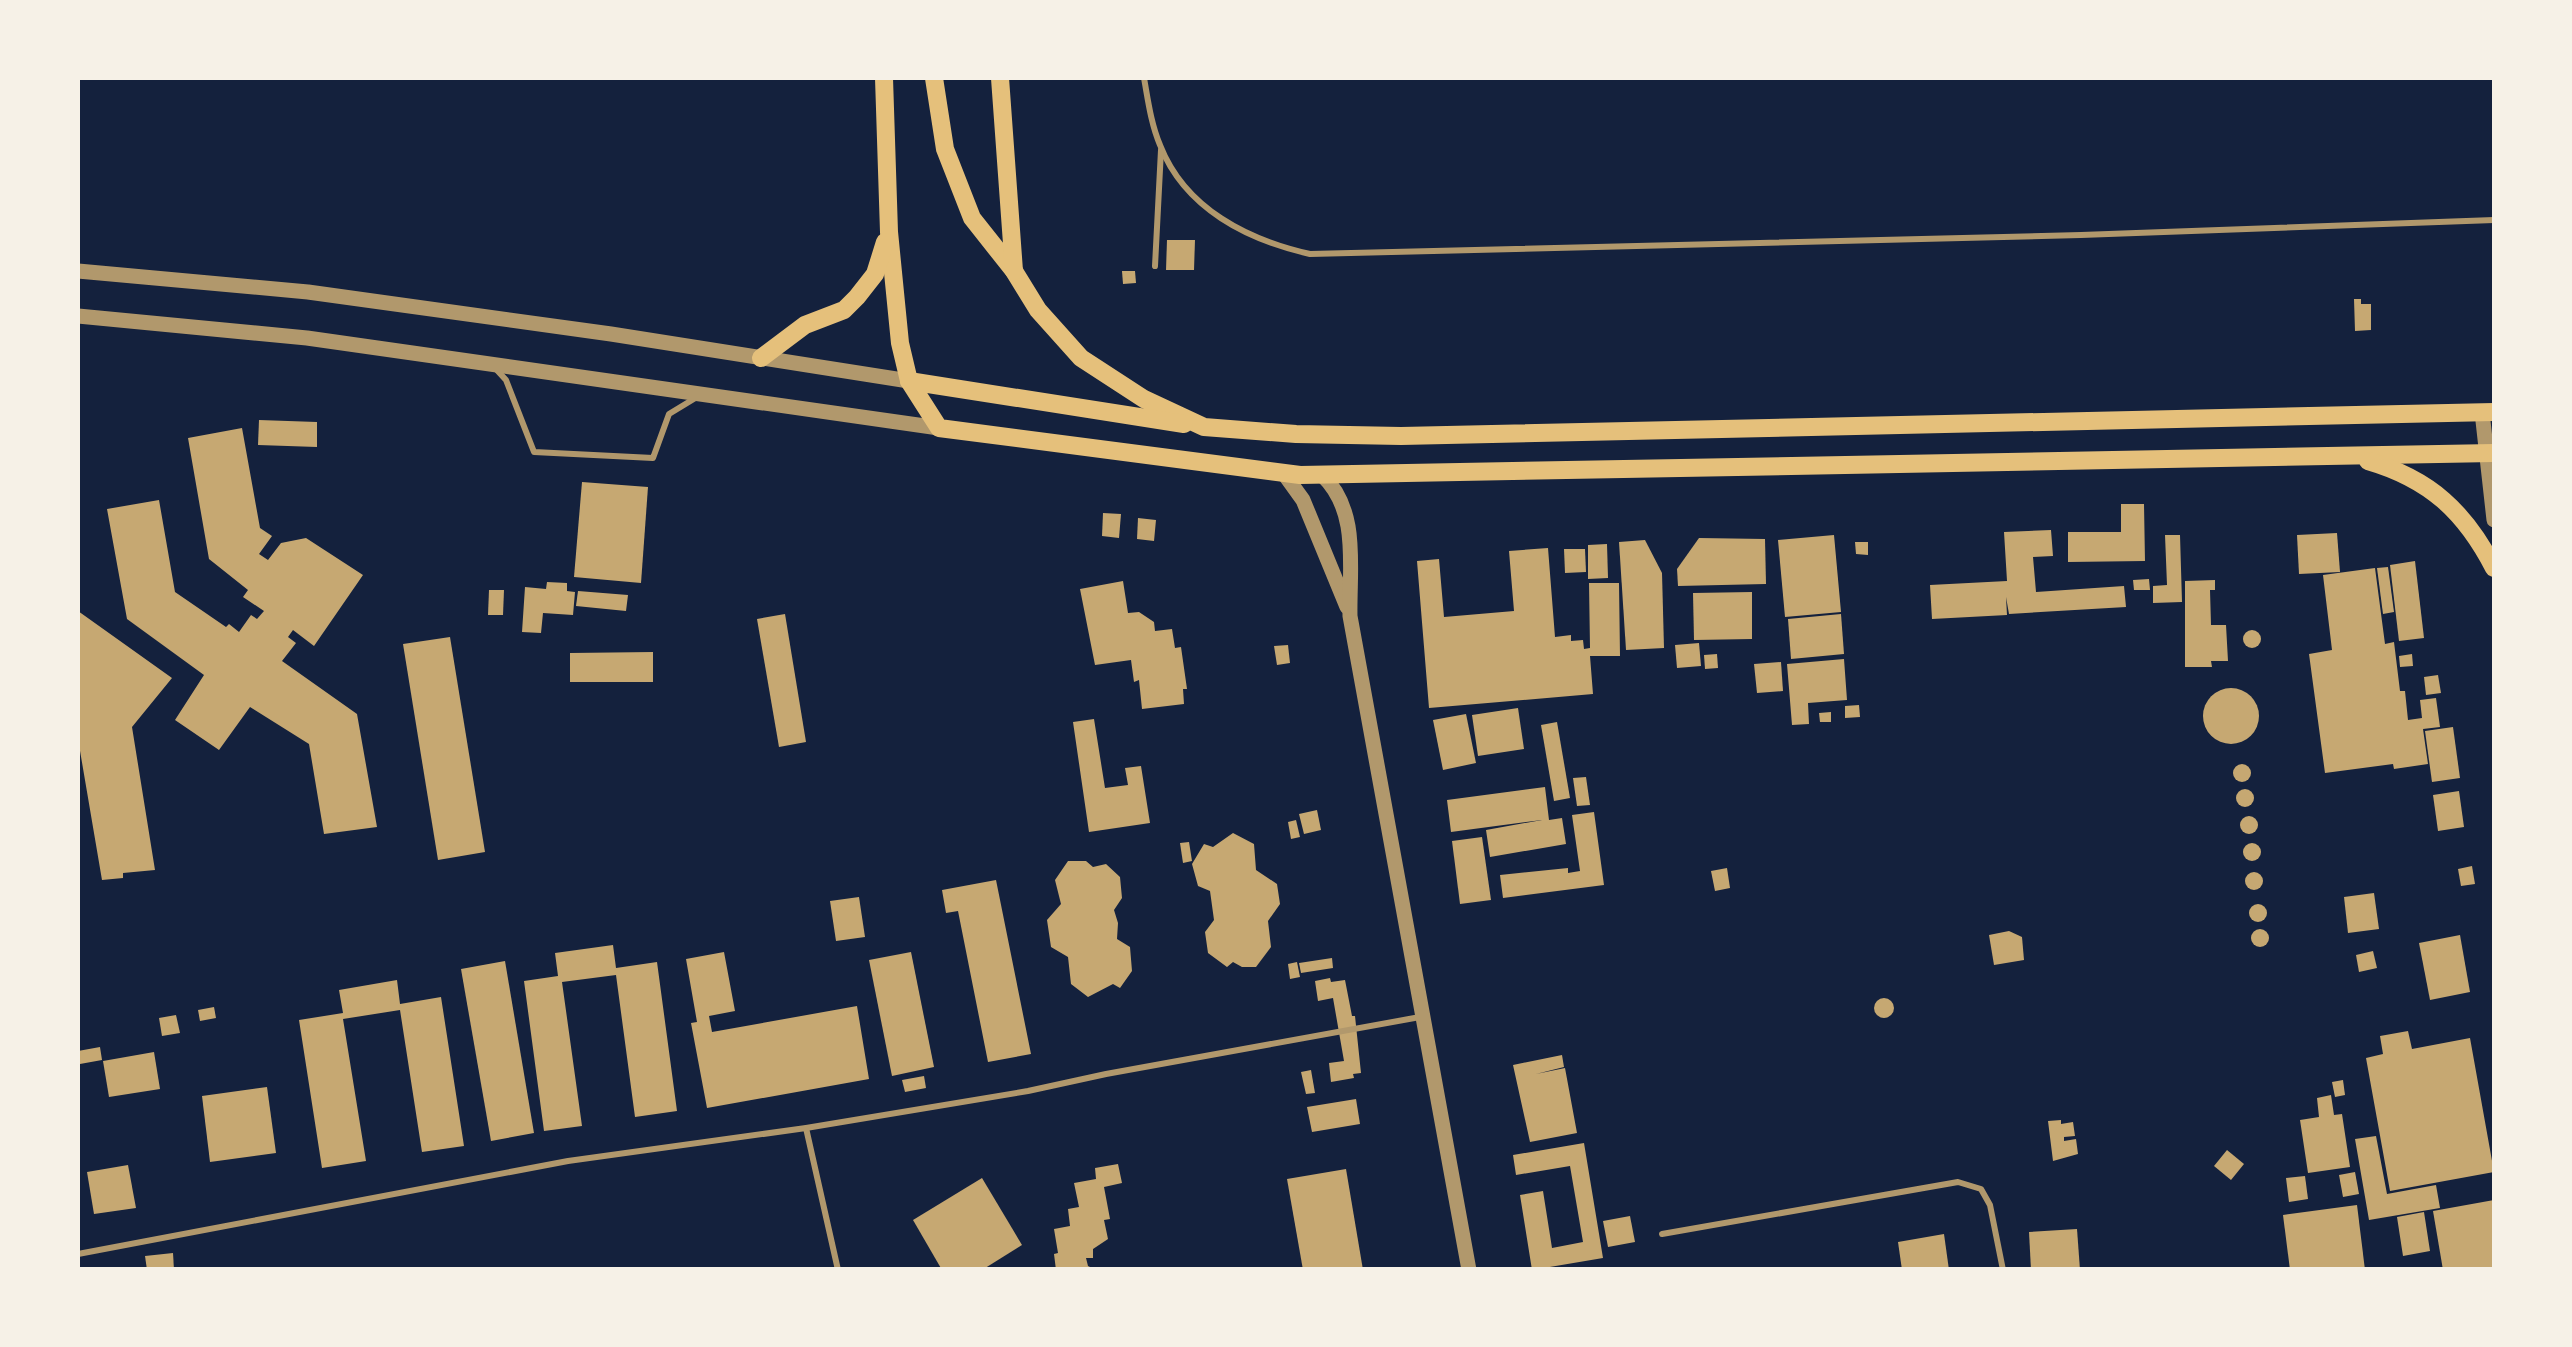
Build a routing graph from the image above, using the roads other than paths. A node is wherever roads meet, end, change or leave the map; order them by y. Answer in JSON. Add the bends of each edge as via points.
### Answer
{"nodes":[{"id":1,"x":884,"y":78,"type":"edge"},
{"id":2,"x":934,"y":78,"type":"edge"},
{"id":3,"x":1000,"y":78,"type":"edge"},
{"id":4,"x":1144,"y":78,"type":"edge"},
{"id":5,"x":1161,"y":149,"type":"junction"},
{"id":6,"x":2494,"y":220,"type":"edge"},
{"id":7,"x":889,"y":232,"type":"junction"},
{"id":8,"x":1155,"y":266,"type":"dead end"},
{"id":9,"x":1014,"y":271,"type":"junction"},
{"id":10,"x":78,"y":272,"type":"edge"},
{"id":11,"x":78,"y":316,"type":"edge"},
{"id":12,"x":760,"y":358,"type":"junction"},
{"id":13,"x":490,"y":364,"type":"junction"},
{"id":14,"x":909,"y":381,"type":"junction"},
{"id":15,"x":703,"y":393,"type":"junction"},
{"id":16,"x":2488,"y":412,"type":"edge"},
{"id":17,"x":1204,"y":427,"type":"junction"},
{"id":18,"x":939,"y":428,"type":"junction"},
{"id":19,"x":2490,"y":453,"type":"edge"},
{"id":20,"x":2353,"y":457,"type":"junction"},
{"id":21,"x":1285,"y":474,"type":"junction"},
{"id":22,"x":1322,"y":475,"type":"junction"},
{"id":23,"x":2494,"y":520,"type":"edge"},
{"id":24,"x":2494,"y":568,"type":"edge"},
{"id":25,"x":1350,"y":616,"type":"junction"},
{"id":26,"x":1423,"y":1017,"type":"junction"},
{"id":27,"x":806,"y":1128,"type":"junction"},
{"id":28,"x":1662,"y":1234,"type":"dead end"},
{"id":29,"x":78,"y":1254,"type":"edge"},
{"id":30,"x":838,"y":1270,"type":"edge"},
{"id":31,"x":1469,"y":1270,"type":"edge"},
{"id":32,"x":2003,"y":1270,"type":"edge"}],
"edges":[{"from":1,"to":7,"type":"main road"},
{"from":2,"to":9,"type":"main road","via":[[945,149],[972,218]]},
{"from":3,"to":9,"type":"main road"},
{"from":4,"to":5,"type":"lane"},
{"from":5,"to":6,"type":"lane","via":[[1196,199],[1220,220],[1310,254]]},
{"from":5,"to":8,"type":"lane"},
{"from":7,"to":12,"type":"main road","via":[[875,274],[844,310],[805,324]]},
{"from":7,"to":14,"type":"main road"},
{"from":9,"to":17,"type":"main road","via":[[1081,358]]},
{"from":10,"to":12,"type":"street","via":[[308,292]]},
{"from":11,"to":13,"type":"street"},
{"from":12,"to":14,"type":"street"},
{"from":13,"to":15,"type":"street"},
{"from":13,"to":15,"type":"lane","via":[[506,380],[534,452],[653,458],[669,414]]},
{"from":14,"to":17,"type":"main road"},
{"from":14,"to":18,"type":"main road"},
{"from":15,"to":18,"type":"street"},
{"from":16,"to":17,"type":"main road","via":[[1401,436]]},
{"from":16,"to":19,"type":"street"},
{"from":18,"to":21,"type":"main road"},
{"from":19,"to":20,"type":"main road"},
{"from":19,"to":23,"type":"street"},
{"from":20,"to":22,"type":"main road"},
{"from":20,"to":24,"type":"main road","via":[[2398,470],[2437,493],[2470,526]]},
{"from":21,"to":22,"type":"main road"},
{"from":21,"to":25,"type":"street","via":[[1303,500]]},
{"from":22,"to":25,"type":"street","via":[[1350,524]]},
{"from":25,"to":26,"type":"street"},
{"from":26,"to":27,"type":"lane"},
{"from":26,"to":31,"type":"street"},
{"from":27,"to":29,"type":"lane","via":[[568,1161]]},
{"from":27,"to":30,"type":"lane"},
{"from":28,"to":32,"type":"lane","via":[[1958,1182],[1982,1189]]}]}
